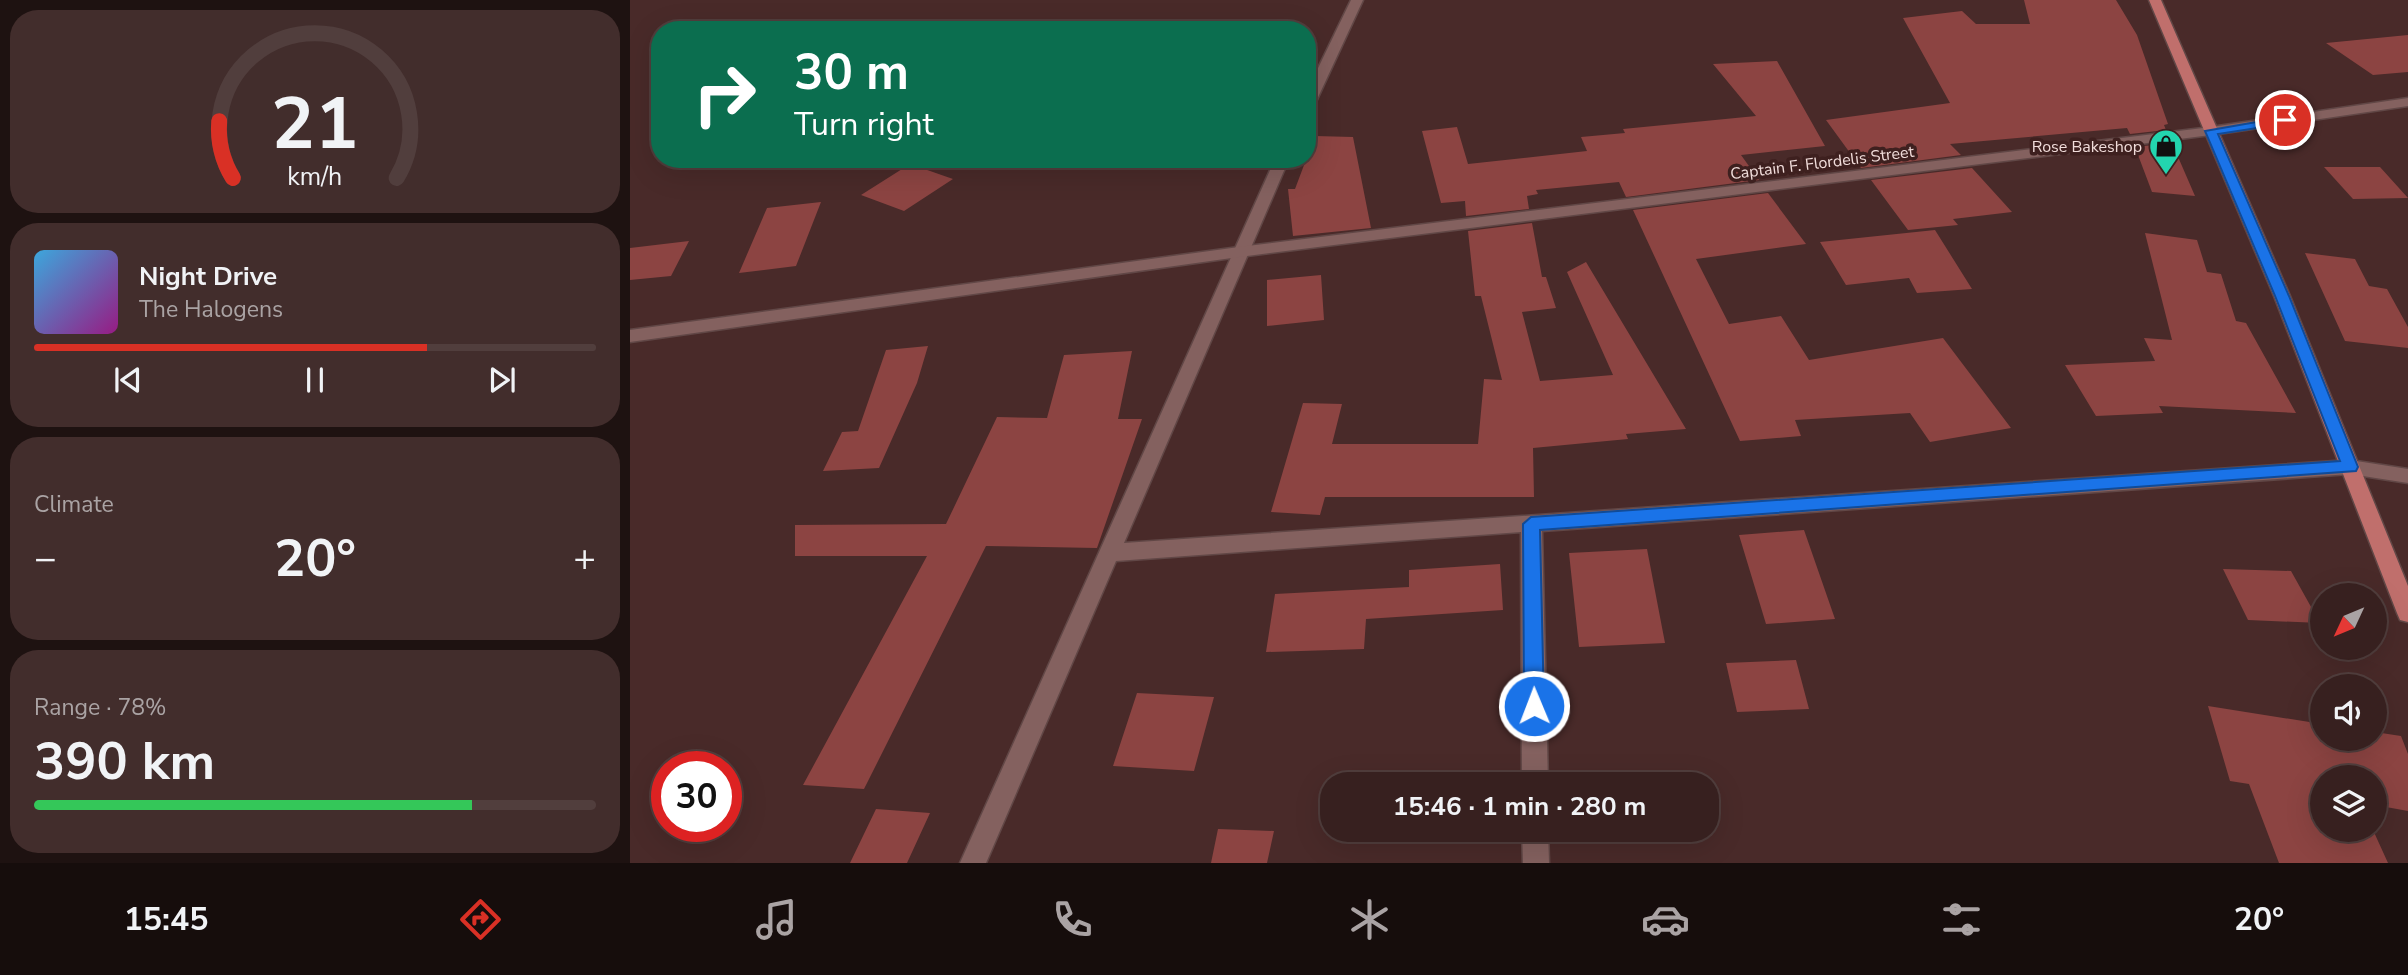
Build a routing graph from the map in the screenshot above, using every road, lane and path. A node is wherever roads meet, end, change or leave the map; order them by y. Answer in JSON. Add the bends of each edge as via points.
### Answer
{"nodes":[{"id":1,"x":1357,"y":0,"type":"edge"},
{"id":2,"x":2155,"y":0,"type":"edge"},
{"id":3,"x":1316,"y":87,"type":"edge"},
{"id":4,"x":2408,"y":102,"type":"edge"},
{"id":5,"x":2211,"y":131,"type":"junction"},
{"id":6,"x":1278,"y":168,"type":"edge"},
{"id":7,"x":1239,"y":252,"type":"junction"},
{"id":8,"x":630,"y":336,"type":"edge"},
{"id":9,"x":2350,"y":467,"type":"junction"},
{"id":10,"x":2408,"y":475,"type":"edge"},
{"id":11,"x":1531,"y":524,"type":"junction"},
{"id":12,"x":1107,"y":553,"type":"junction"},
{"id":13,"x":2408,"y":613,"type":"edge"},
{"id":14,"x":1535,"y":772,"type":"edge"},
{"id":15,"x":1535,"y":842,"type":"edge"},
{"id":16,"x":973,"y":863,"type":"edge"},
{"id":17,"x":1536,"y":863,"type":"edge"}],
"edges":[{"from":1,"to":3,"type":"street"},
{"from":2,"to":5,"type":"main road"},
{"from":4,"to":5,"type":"street","name":"Captain F. Flordelis Street"},
{"from":5,"to":7,"type":"street","name":"Captain F. Flordelis Street"},
{"from":5,"to":9,"type":"main road"},
{"from":6,"to":7,"type":"street"},
{"from":7,"to":8,"type":"street","name":"Captain F. Flordelis Street"},
{"from":7,"to":12,"type":"street"},
{"from":9,"to":10,"type":"street"},
{"from":9,"to":11,"type":"street"},
{"from":9,"to":13,"type":"main road"},
{"from":11,"to":12,"type":"street"},
{"from":11,"to":14,"type":"street"},
{"from":12,"to":16,"type":"street"},
{"from":15,"to":17,"type":"street"}]}
